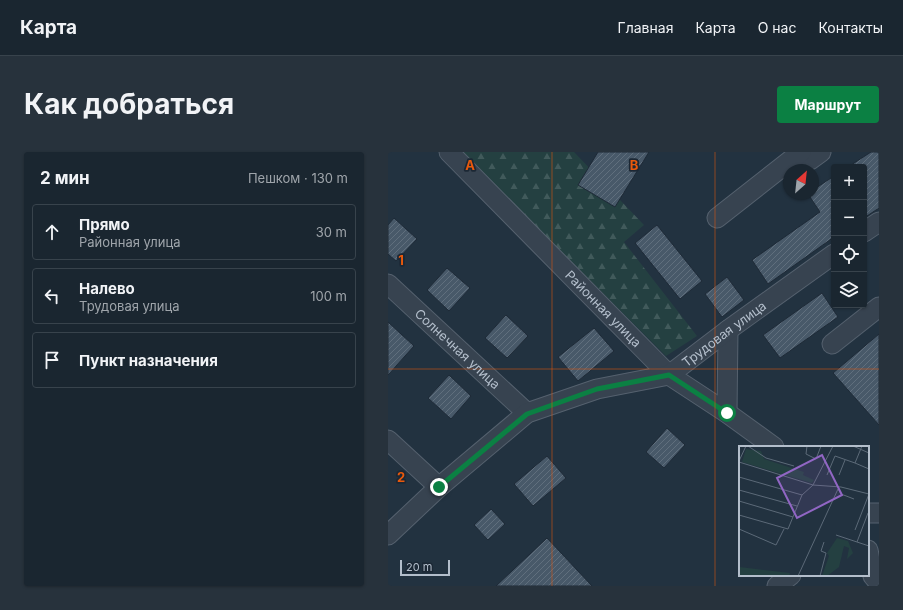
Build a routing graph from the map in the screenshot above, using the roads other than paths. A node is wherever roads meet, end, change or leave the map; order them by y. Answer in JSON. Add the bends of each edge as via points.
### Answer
{"nodes":[{"id":1,"x":449,"y":152,"type":"edge"},
{"id":2,"x":802,"y":152,"type":"edge"},
{"id":3,"x":821,"y":152,"type":"edge"},
{"id":4,"x":717,"y":218,"type":"dead end"},
{"id":5,"x":879,"y":222,"type":"edge"},
{"id":6,"x":867,"y":230,"type":"edge"},
{"id":7,"x":831,"y":256,"type":"edge"},
{"id":8,"x":388,"y":284,"type":"edge"},
{"id":9,"x":879,"y":306,"type":"edge"},
{"id":10,"x":728,"y":330,"type":"junction"},
{"id":11,"x":832,"y":344,"type":"dead end"},
{"id":12,"x":669,"y":375,"type":"junction"},
{"id":13,"x":727,"y":413,"type":"junction"},
{"id":14,"x":527,"y":414,"type":"junction"},
{"id":15,"x":388,"y":440,"type":"edge"},
{"id":16,"x":773,"y":446,"type":"edge"},
{"id":17,"x":439,"y":487,"type":"junction"},
{"id":18,"x":388,"y":535,"type":"edge"},
{"id":19,"x":869,"y":555,"type":"edge"},
{"id":20,"x":789,"y":576,"type":"edge"},
{"id":21,"x":879,"y":583,"type":"edge"},
{"id":22,"x":777,"y":586,"type":"edge"}],
"edges":[{"from":1,"to":12,"type":"street","name":"Районная улица"},
{"from":2,"to":3,"type":"street","via":[[810,160]]},
{"from":2,"to":4,"type":"street"},
{"from":5,"to":6,"type":"street"},
{"from":7,"to":10,"type":"street","name":"Трудовая улица"},
{"from":8,"to":14,"type":"street","name":"Солнечная улица"},
{"from":9,"to":11,"type":"street"},
{"from":10,"to":12,"type":"street","name":"Трудовая улица"},
{"from":10,"to":13,"type":"street"},
{"from":12,"to":13,"type":"street","name":"Районная улица"},
{"from":12,"to":14,"type":"street","name":"Трудовая улица","via":[[597,389]]},
{"from":13,"to":16,"type":"street","name":"Районная улица"},
{"from":14,"to":17,"type":"street","name":"Трудовая улица"},
{"from":15,"to":17,"type":"street"},
{"from":17,"to":18,"type":"street","name":"Трудовая улица"},
{"from":19,"to":21,"type":"street","via":[[873,576]]},
{"from":20,"to":22,"type":"street"}]}
